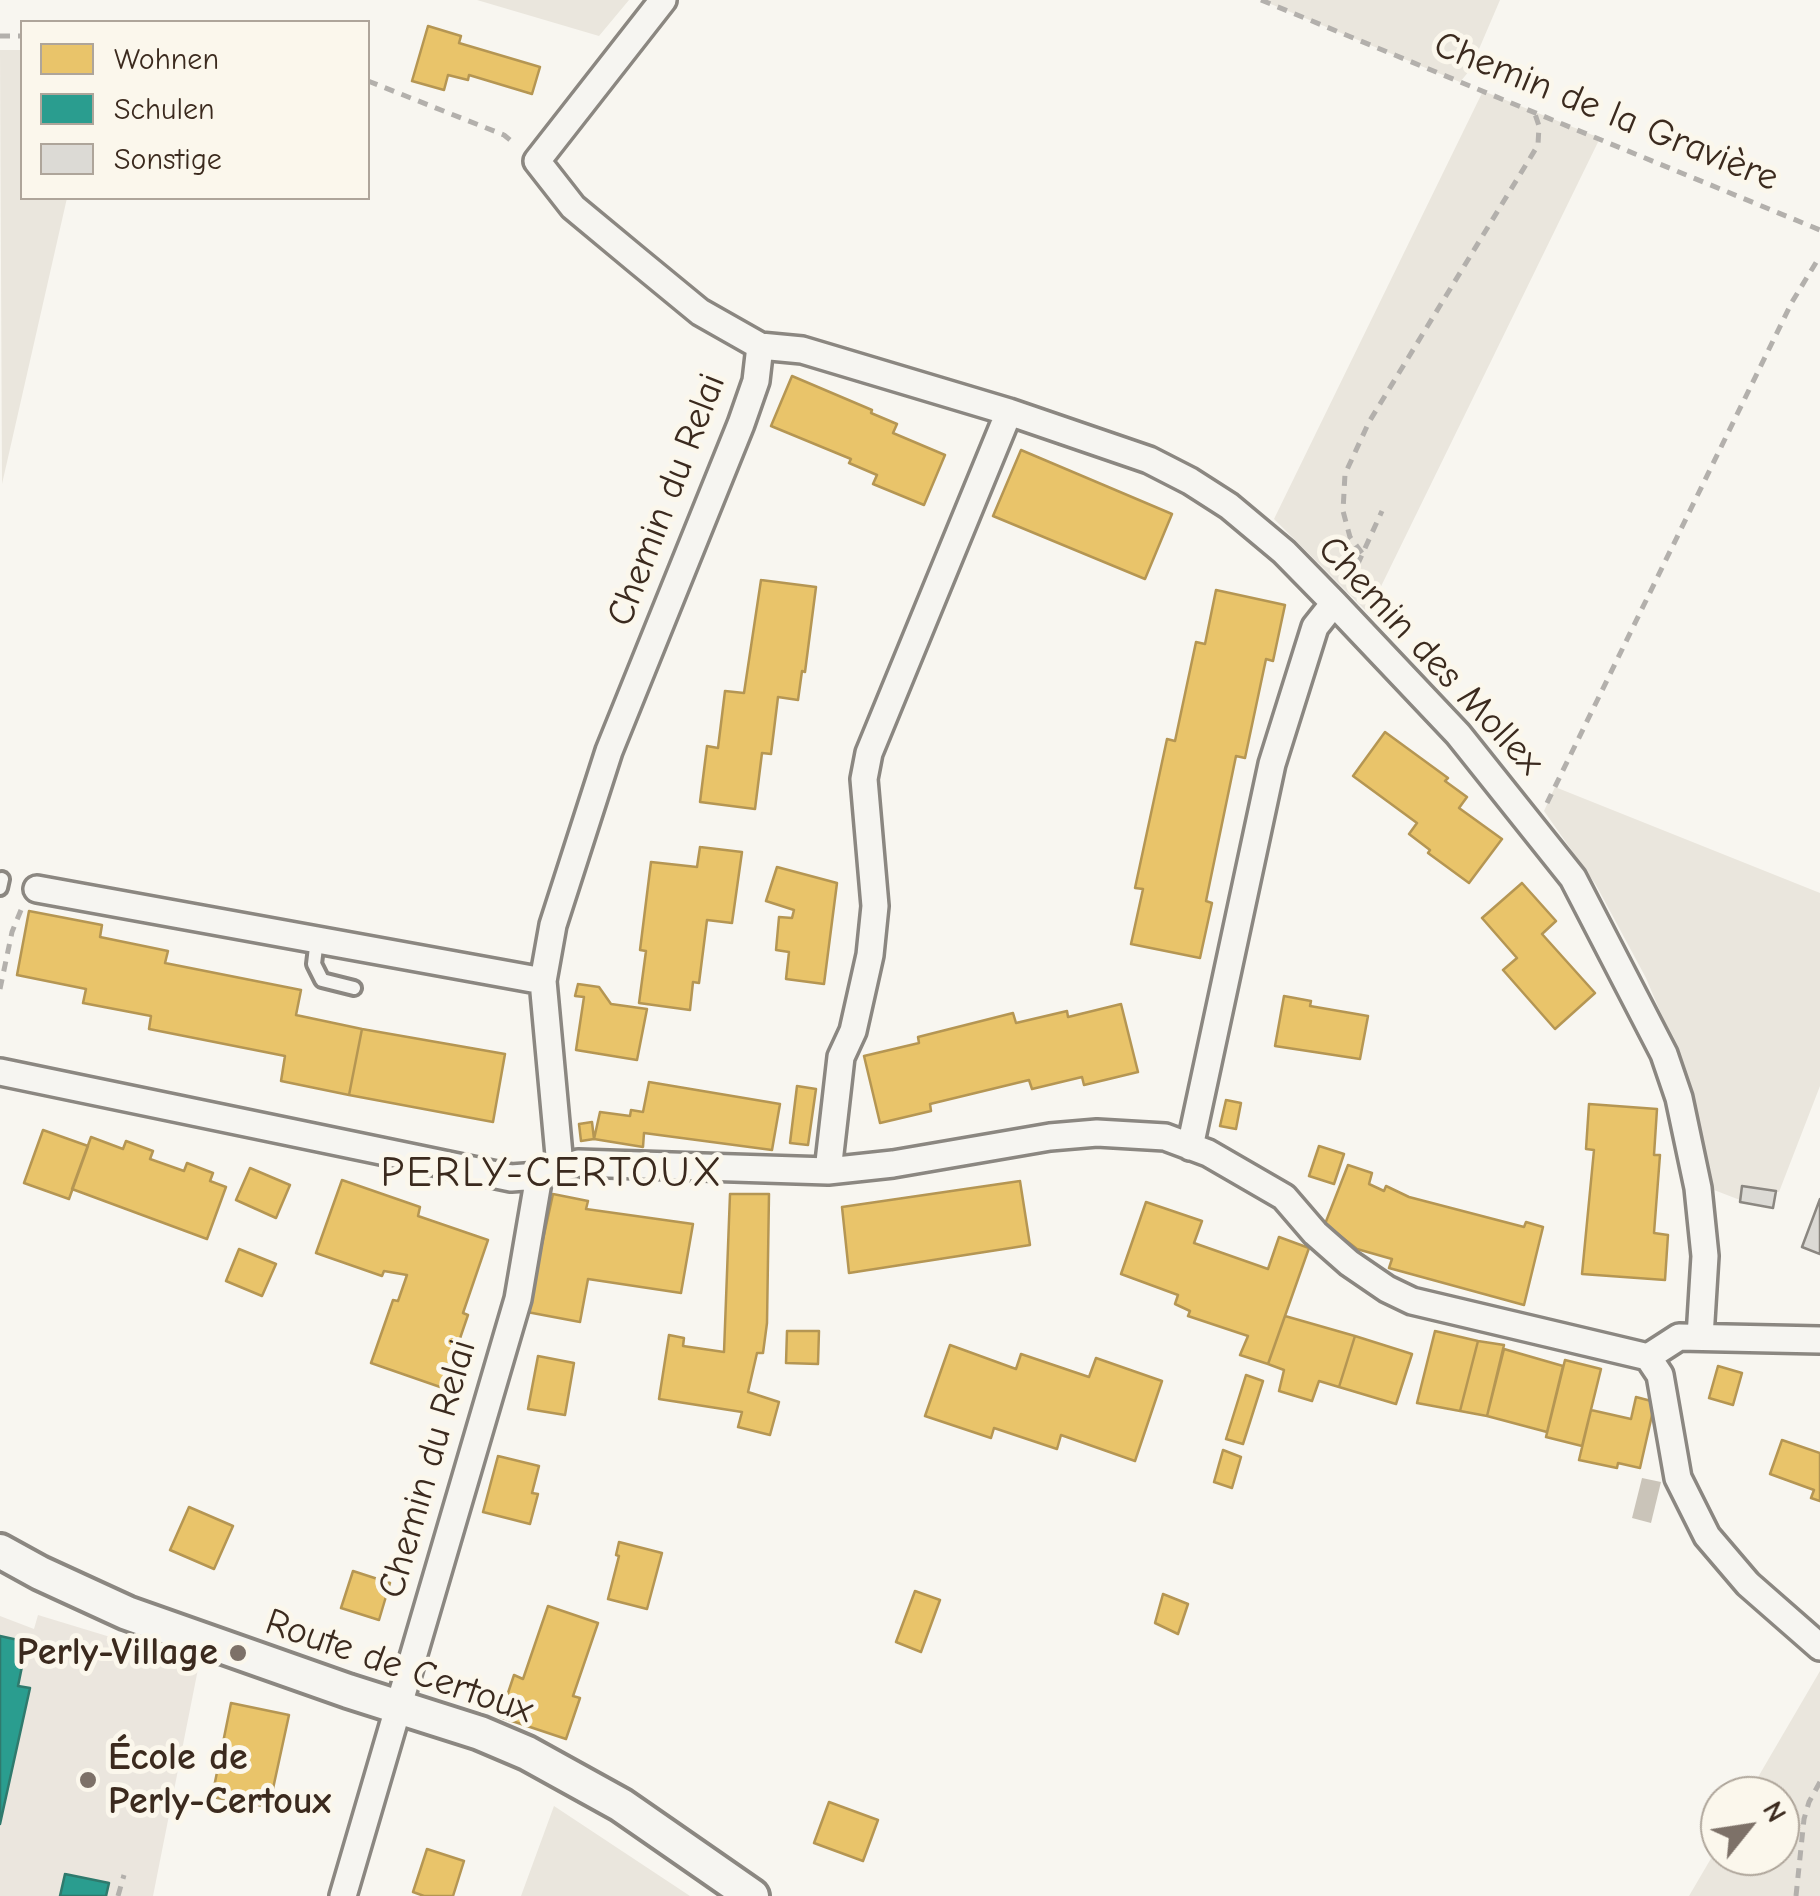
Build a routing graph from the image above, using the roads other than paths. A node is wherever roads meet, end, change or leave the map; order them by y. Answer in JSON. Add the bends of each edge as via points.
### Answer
{"nodes":[{"id":1,"x":663,"y":0,"type":"edge"},
{"id":2,"x":760,"y":346,"type":"junction"},
{"id":3,"x":1009,"y":412,"type":"junction"},
{"id":4,"x":1334,"y":603,"type":"junction"},
{"id":5,"x":37,"y":889,"type":"road end"},
{"id":6,"x":316,"y":940,"type":"junction"},
{"id":7,"x":544,"y":980,"type":"junction"},
{"id":8,"x":354,"y":988,"type":"dead end"},
{"id":9,"x":0,"y":1072,"type":"edge"},
{"id":10,"x":1190,"y":1147,"type":"junction"},
{"id":11,"x":549,"y":1171,"type":"junction"},
{"id":12,"x":828,"y":1171,"type":"junction"},
{"id":13,"x":1700,"y":1337,"type":"junction"},
{"id":14,"x":1820,"y":1340,"type":"edge"},
{"id":15,"x":1648,"y":1357,"type":"junction"},
{"id":16,"x":0,"y":1551,"type":"edge"},
{"id":17,"x":1820,"y":1647,"type":"edge"},
{"id":18,"x":398,"y":1706,"type":"junction"},
{"id":19,"x":342,"y":1896,"type":"edge"},
{"id":20,"x":752,"y":1896,"type":"edge"}],
"edges":[{"from":1,"to":2,"type":"street","name":"Chemin du Relai","via":[[537,161],[573,207],[612,240],[700,312]]},
{"from":2,"to":3,"type":"street","name":"Chemin des Mollex","via":[[802,350]]},
{"from":2,"to":7,"type":"street","name":"Chemin du Relai","via":[[741,424],[609,751],[553,925]]},
{"from":3,"to":4,"type":"street","name":"Chemin des Mollex","via":[[1116,446],[1190,480],[1270,541]]},
{"from":3,"to":12,"type":"street","via":[[869,753],[864,779],[875,906],[862,993],[841,1057]]},
{"from":4,"to":10,"type":"street","via":[[1315,628],[1272,764]]},
{"from":4,"to":13,"type":"street","name":"Chemin des Mollex","via":[[1458,734],[1573,878],[1664,1054],[1698,1188],[1705,1256]]},
{"from":5,"to":6,"type":"street"},
{"from":6,"to":7,"type":"street"},
{"from":6,"to":8,"type":"lane","via":[[314,964],[322,980]]},
{"from":7,"to":11,"type":"street","name":"Chemin du Relai"},
{"from":9,"to":11,"type":"street","via":[[511,1178]]},
{"from":10,"to":12,"type":"street","via":[[1165,1138],[1081,1134]]},
{"from":10,"to":15,"type":"street","via":[[1284,1197],[1349,1263],[1412,1301]]},
{"from":11,"to":12,"type":"street","via":[[578,1163]]},
{"from":11,"to":18,"type":"street","name":"Chemin du Relai"},
{"from":13,"to":14,"type":"street"},
{"from":13,"to":15,"type":"street","via":[[1679,1337]]},
{"from":15,"to":17,"type":"street","via":[[1660,1375],[1678,1478],[1707,1536],[1748,1584]]},
{"from":16,"to":18,"type":"street","name":"Route de Certoux","via":[[127,1613]]},
{"from":18,"to":19,"type":"street","name":"Chemin du Relai"},
{"from":18,"to":20,"type":"street","name":"Route de Certoux","via":[[480,1732],[566,1773]]}]}
